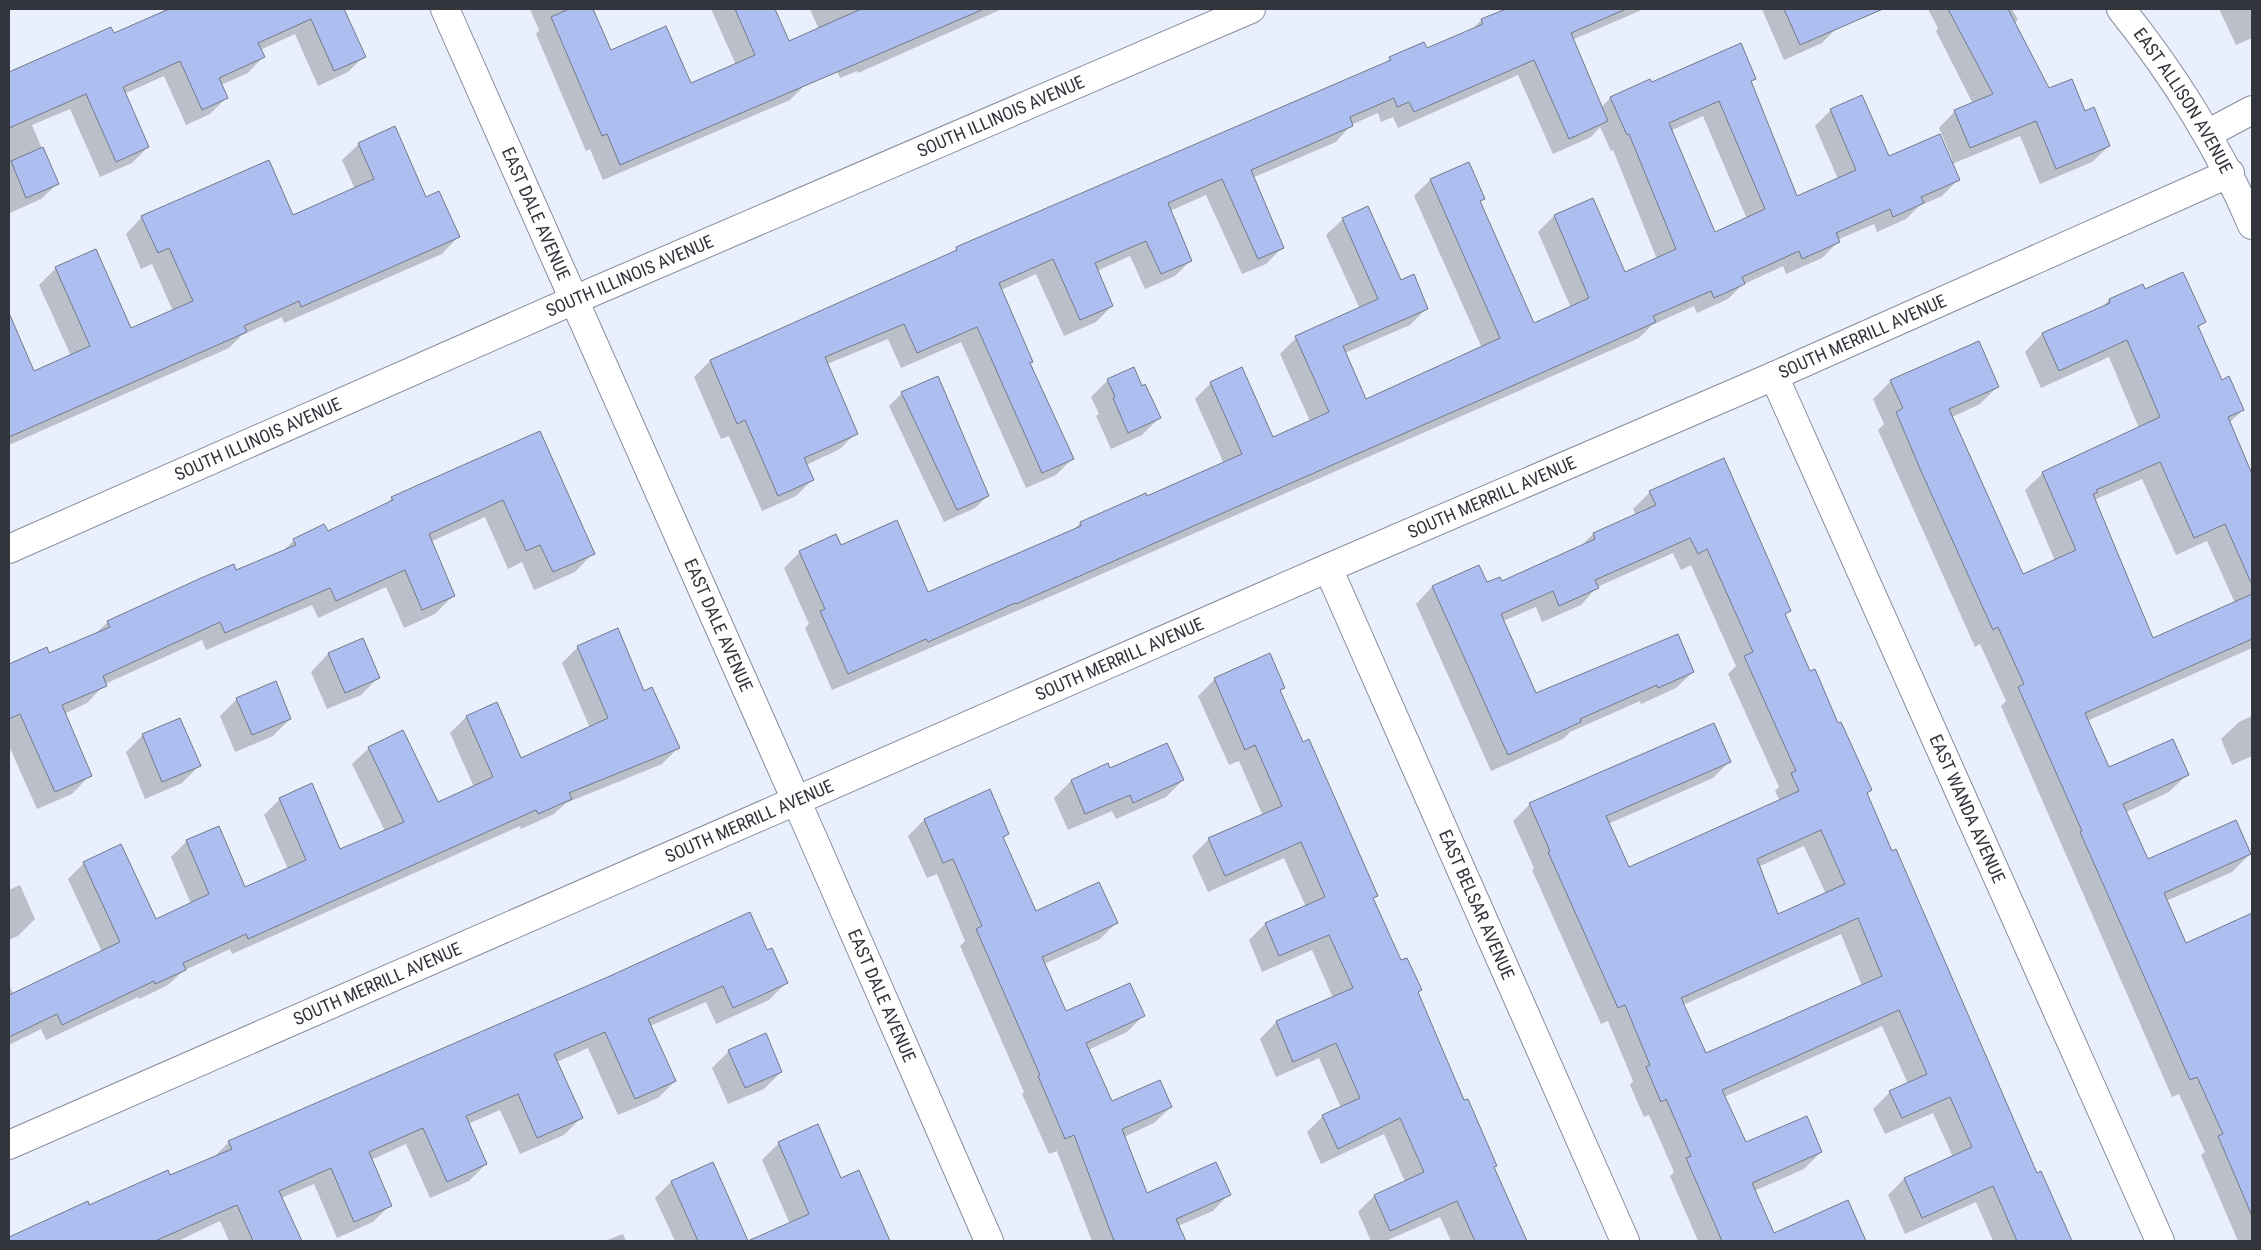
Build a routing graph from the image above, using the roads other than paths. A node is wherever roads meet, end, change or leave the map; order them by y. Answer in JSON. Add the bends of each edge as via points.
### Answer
{"nodes":[{"id":1,"x":445,"y":9,"type":"edge"},
{"id":2,"x":1251,"y":9,"type":"edge"},
{"id":3,"x":2121,"y":9,"type":"edge"},
{"id":4,"x":2252,"y":110,"type":"edge"},
{"id":5,"x":2207,"y":134,"type":"junction"},
{"id":6,"x":2230,"y":173,"type":"junction"},
{"id":7,"x":2252,"y":225,"type":"edge"},
{"id":8,"x":574,"y":300,"type":"junction"},
{"id":9,"x":1774,"y":376,"type":"junction"},
{"id":10,"x":9,"y":549,"type":"edge"},
{"id":11,"x":1328,"y":568,"type":"junction"},
{"id":12,"x":796,"y":800,"type":"junction"},
{"id":13,"x":9,"y":1145,"type":"edge"},
{"id":14,"x":989,"y":1241,"type":"edge"},
{"id":15,"x":1625,"y":1241,"type":"edge"},
{"id":16,"x":2160,"y":1241,"type":"edge"}],
"edges":[{"from":1,"to":8,"type":"street","name":"EAST DALE AVENUE"},
{"from":2,"to":8,"type":"street","name":"SOUTH ILLINOIS AVENUE"},
{"from":3,"to":5,"type":"street","name":"EAST ALLISON AVENUE","via":[[2189,103]]},
{"from":4,"to":5,"type":"street"},
{"from":5,"to":6,"type":"street","name":"EAST ALLISON AVENUE"},
{"from":6,"to":7,"type":"street","name":"EAST ALLISON AVENUE"},
{"from":6,"to":9,"type":"street","name":"SOUTH MERRILL AVENUE"},
{"from":8,"to":10,"type":"street","name":"SOUTH ILLINOIS AVENUE"},
{"from":8,"to":12,"type":"street","name":"EAST DALE AVENUE"},
{"from":9,"to":11,"type":"street","name":"SOUTH MERRILL AVENUE"},
{"from":9,"to":16,"type":"street","name":"EAST WANDA AVENUE"},
{"from":11,"to":12,"type":"street","name":"SOUTH MERRILL AVENUE"},
{"from":11,"to":15,"type":"street","name":"EAST BELSAR AVENUE"},
{"from":12,"to":13,"type":"street","name":"SOUTH MERRILL AVENUE"},
{"from":12,"to":14,"type":"street","name":"EAST DALE AVENUE"}]}
